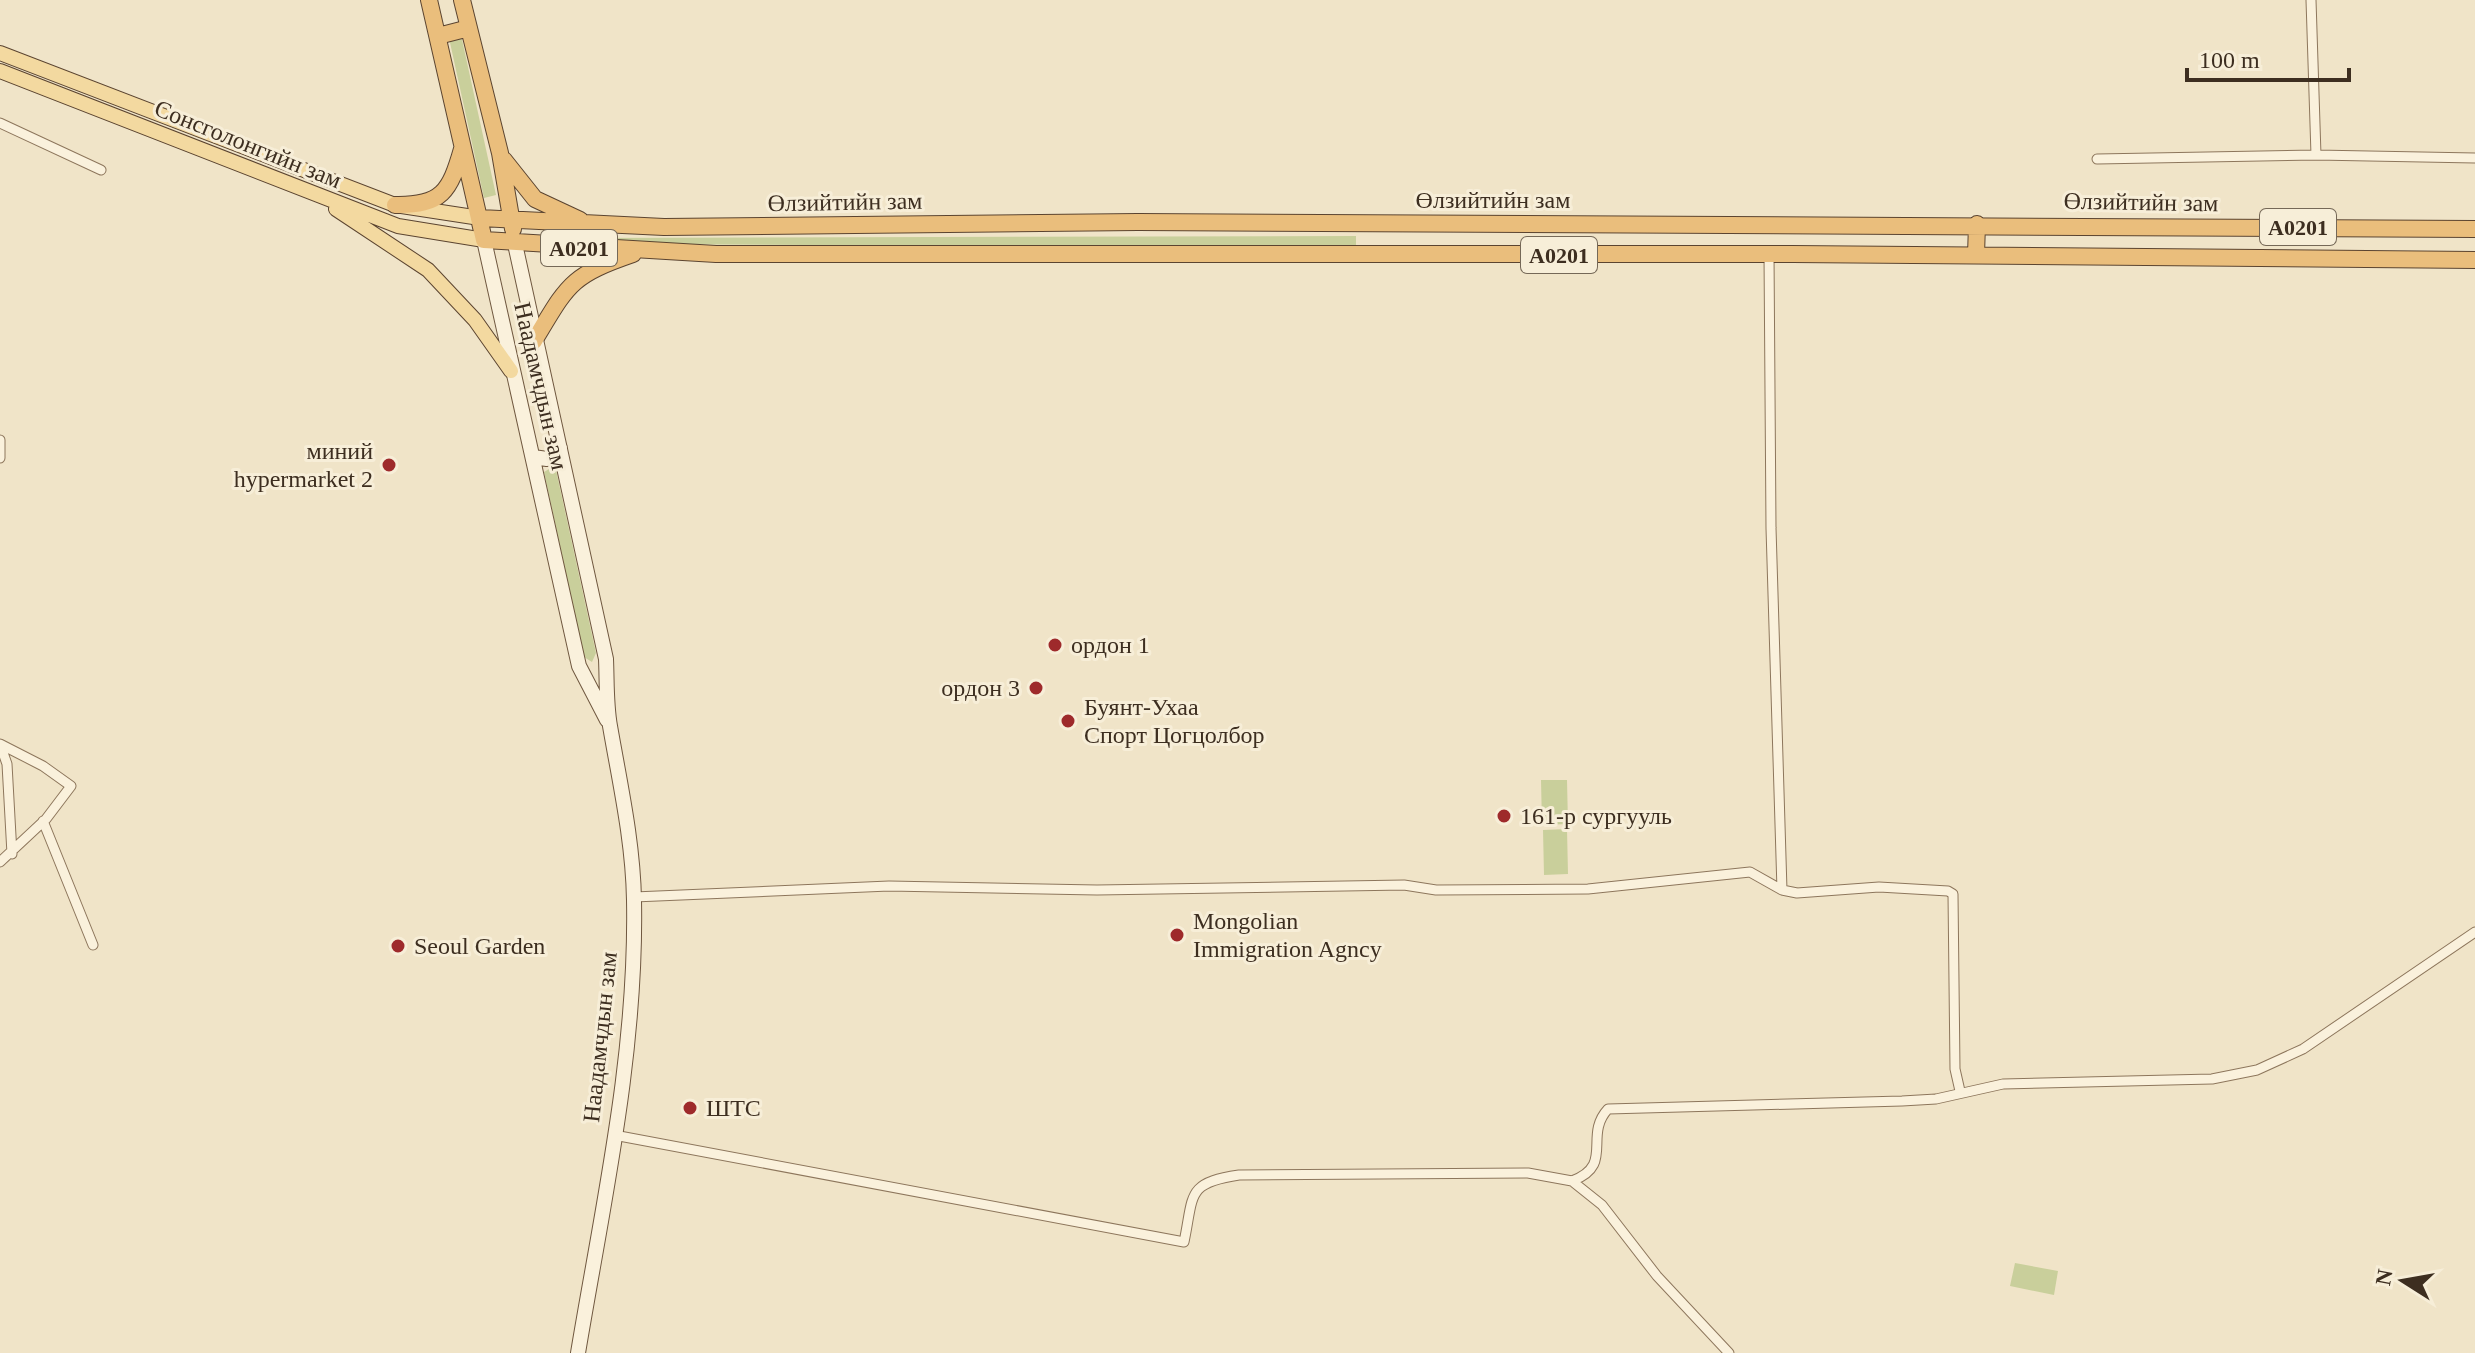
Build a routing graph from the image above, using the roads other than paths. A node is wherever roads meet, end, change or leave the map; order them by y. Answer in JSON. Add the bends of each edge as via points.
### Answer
{"nodes":[{"id":1,"x":429,"y":0,"type":"edge"},
{"id":2,"x":462,"y":0,"type":"edge"},
{"id":3,"x":2311,"y":0,"type":"edge"},
{"id":4,"x":469,"y":28,"type":"junction"},
{"id":5,"x":438,"y":36,"type":"junction"},
{"id":6,"x":0,"y":53,"type":"edge"},
{"id":7,"x":0,"y":71,"type":"edge"},
{"id":8,"x":0,"y":123,"type":"edge"},
{"id":9,"x":463,"y":143,"type":"junction"},
{"id":10,"x":500,"y":153,"type":"junction"},
{"id":11,"x":2316,"y":155,"type":"junction"},
{"id":12,"x":2475,"y":158,"type":"edge"},
{"id":13,"x":2097,"y":159,"type":"dead end"},
{"id":14,"x":101,"y":170,"type":"dead end"},
{"id":15,"x":313,"y":194,"type":"junction"},
{"id":16,"x":395,"y":205,"type":"junction"},
{"id":17,"x":480,"y":218,"type":"junction"},
{"id":18,"x":511,"y":221,"type":"junction"},
{"id":19,"x":1977,"y":224,"type":"junction"},
{"id":20,"x":597,"y":226,"type":"junction"},
{"id":21,"x":2475,"y":229,"type":"edge"},
{"id":22,"x":484,"y":240,"type":"junction"},
{"id":23,"x":515,"y":244,"type":"junction"},
{"id":24,"x":642,"y":251,"type":"junction"},
{"id":25,"x":1769,"y":254,"type":"junction"},
{"id":26,"x":1976,"y":255,"type":"junction"},
{"id":27,"x":2475,"y":260,"type":"edge"},
{"id":28,"x":534,"y":341,"type":"junction"},
{"id":29,"x":511,"y":371,"type":"junction"},
{"id":30,"x":0,"y":440,"type":"edge"},
{"id":31,"x":560,"y":448,"type":"junction"},
{"id":32,"x":533,"y":457,"type":"junction"},
{"id":33,"x":0,"y":458,"type":"edge"},
{"id":34,"x":565,"y":468,"type":"junction"},
{"id":35,"x":536,"y":473,"type":"junction"},
{"id":36,"x":609,"y":724,"type":"junction"},
{"id":37,"x":43,"y":821,"type":"junction"},
{"id":38,"x":12,"y":854,"type":"junction"},
{"id":39,"x":0,"y":862,"type":"edge"},
{"id":40,"x":1782,"y":890,"type":"junction"},
{"id":41,"x":634,"y":897,"type":"junction"},
{"id":42,"x":2475,"y":932,"type":"edge"},
{"id":43,"x":93,"y":945,"type":"dead end"},
{"id":44,"x":1960,"y":1091,"type":"junction"},
{"id":45,"x":614,"y":1135,"type":"junction"},
{"id":46,"x":1572,"y":1181,"type":"junction"},
{"id":47,"x":578,"y":1353,"type":"edge"},
{"id":48,"x":1729,"y":1353,"type":"edge"}],
"edges":[{"from":1,"to":5,"type":"highway"},
{"from":2,"to":4,"type":"highway"},
{"from":3,"to":11,"type":"street"},
{"from":4,"to":5,"type":"highway"},
{"from":4,"to":10,"type":"highway"},
{"from":5,"to":9,"type":"highway"},
{"from":6,"to":16,"type":"main road","name":"Сонсголонгийн зам"},
{"from":7,"to":15,"type":"main road","name":"Сонсголонгийн зам"},
{"from":8,"to":14,"type":"street"},
{"from":9,"to":16,"type":"highway","via":[[454,176],[435,200],[421,206]]},
{"from":9,"to":17,"type":"highway"},
{"from":10,"to":18,"type":"highway"},
{"from":10,"to":20,"type":"highway","via":[[535,199]]},
{"from":11,"to":12,"type":"street"},
{"from":11,"to":13,"type":"street"},
{"from":15,"to":22,"type":"main road","name":"Сонсголонгийн зам","via":[[398,226]]},
{"from":15,"to":29,"type":"main road","via":[[428,270],[475,320]]},
{"from":16,"to":17,"type":"main road","name":"Сонсголонгийн зам"},
{"from":17,"to":18,"type":"highway","name":"Өлзийтийн зам"},
{"from":17,"to":22,"type":"highway"},
{"from":18,"to":20,"type":"highway","name":"Өлзийтийн зам","number":"A0201"},
{"from":18,"to":23,"type":"highway"},
{"from":19,"to":20,"type":"highway","name":"Өлзийтийн зам","number":"A0201"},
{"from":19,"to":21,"type":"highway","name":"Өлзийтийн зам","number":"A0201"},
{"from":19,"to":26,"type":"highway"},
{"from":22,"to":23,"type":"highway"},
{"from":22,"to":29,"type":"main road","name":"Наадамчдын зам"},
{"from":23,"to":24,"type":"highway","number":"A0201"},
{"from":23,"to":28,"type":"main road","name":"Наадамчдын зам"},
{"from":24,"to":25,"type":"highway","number":"A0201"},
{"from":24,"to":28,"type":"highway","via":[[591,268],[573,281]]},
{"from":25,"to":26,"type":"highway","number":"A0201"},
{"from":25,"to":40,"type":"street"},
{"from":26,"to":27,"type":"highway","number":"A0201"},
{"from":28,"to":31,"type":"main road","name":"Наадамчдын зам"},
{"from":29,"to":32,"type":"main road","name":"Наадамчдын зам"},
{"from":30,"to":33,"type":"street"},
{"from":31,"to":32,"type":"main road","via":[[547,459]]},
{"from":31,"to":34,"type":"main road","name":"Наадамчдын зам"},
{"from":32,"to":35,"type":"main road","name":"Наадамчдын зам"},
{"from":34,"to":35,"type":"main road","via":[[549,466]]},
{"from":34,"to":36,"type":"main road","name":"Наадамчдын зам","via":[[606,659]]},
{"from":35,"to":36,"type":"main road","name":"Наадамчдын зам","via":[[579,666]]},
{"from":36,"to":41,"type":"main road","name":"Наадамчдын зам","via":[[622,779]]},
{"from":37,"to":38,"type":"street"},
{"from":37,"to":38,"type":"street","via":[[71,786],[0,744],[10,792]]},
{"from":37,"to":43,"type":"street"},
{"from":38,"to":39,"type":"street"},
{"from":40,"to":41,"type":"street","via":[[1750,872],[1588,889],[889,886]]},
{"from":40,"to":44,"type":"street","via":[[1817,893],[1879,887],[1953,894],[1955,1069]]},
{"from":41,"to":45,"type":"main road","name":"Наадамчдын зам","via":[[633,980]]},
{"from":42,"to":44,"type":"street","via":[[2303,1049],[2257,1070],[2212,1079],[2003,1084]]},
{"from":44,"to":46,"type":"street","via":[[1902,1101],[1608,1109],[1597,1129],[1597,1160],[1589,1174]]},
{"from":45,"to":46,"type":"street","via":[[1184,1242],[1198,1187],[1239,1175],[1528,1173]]},
{"from":45,"to":47,"type":"main road","name":"Наадамчдын зам"},
{"from":46,"to":48,"type":"street","via":[[1602,1205],[1657,1276]]}]}
